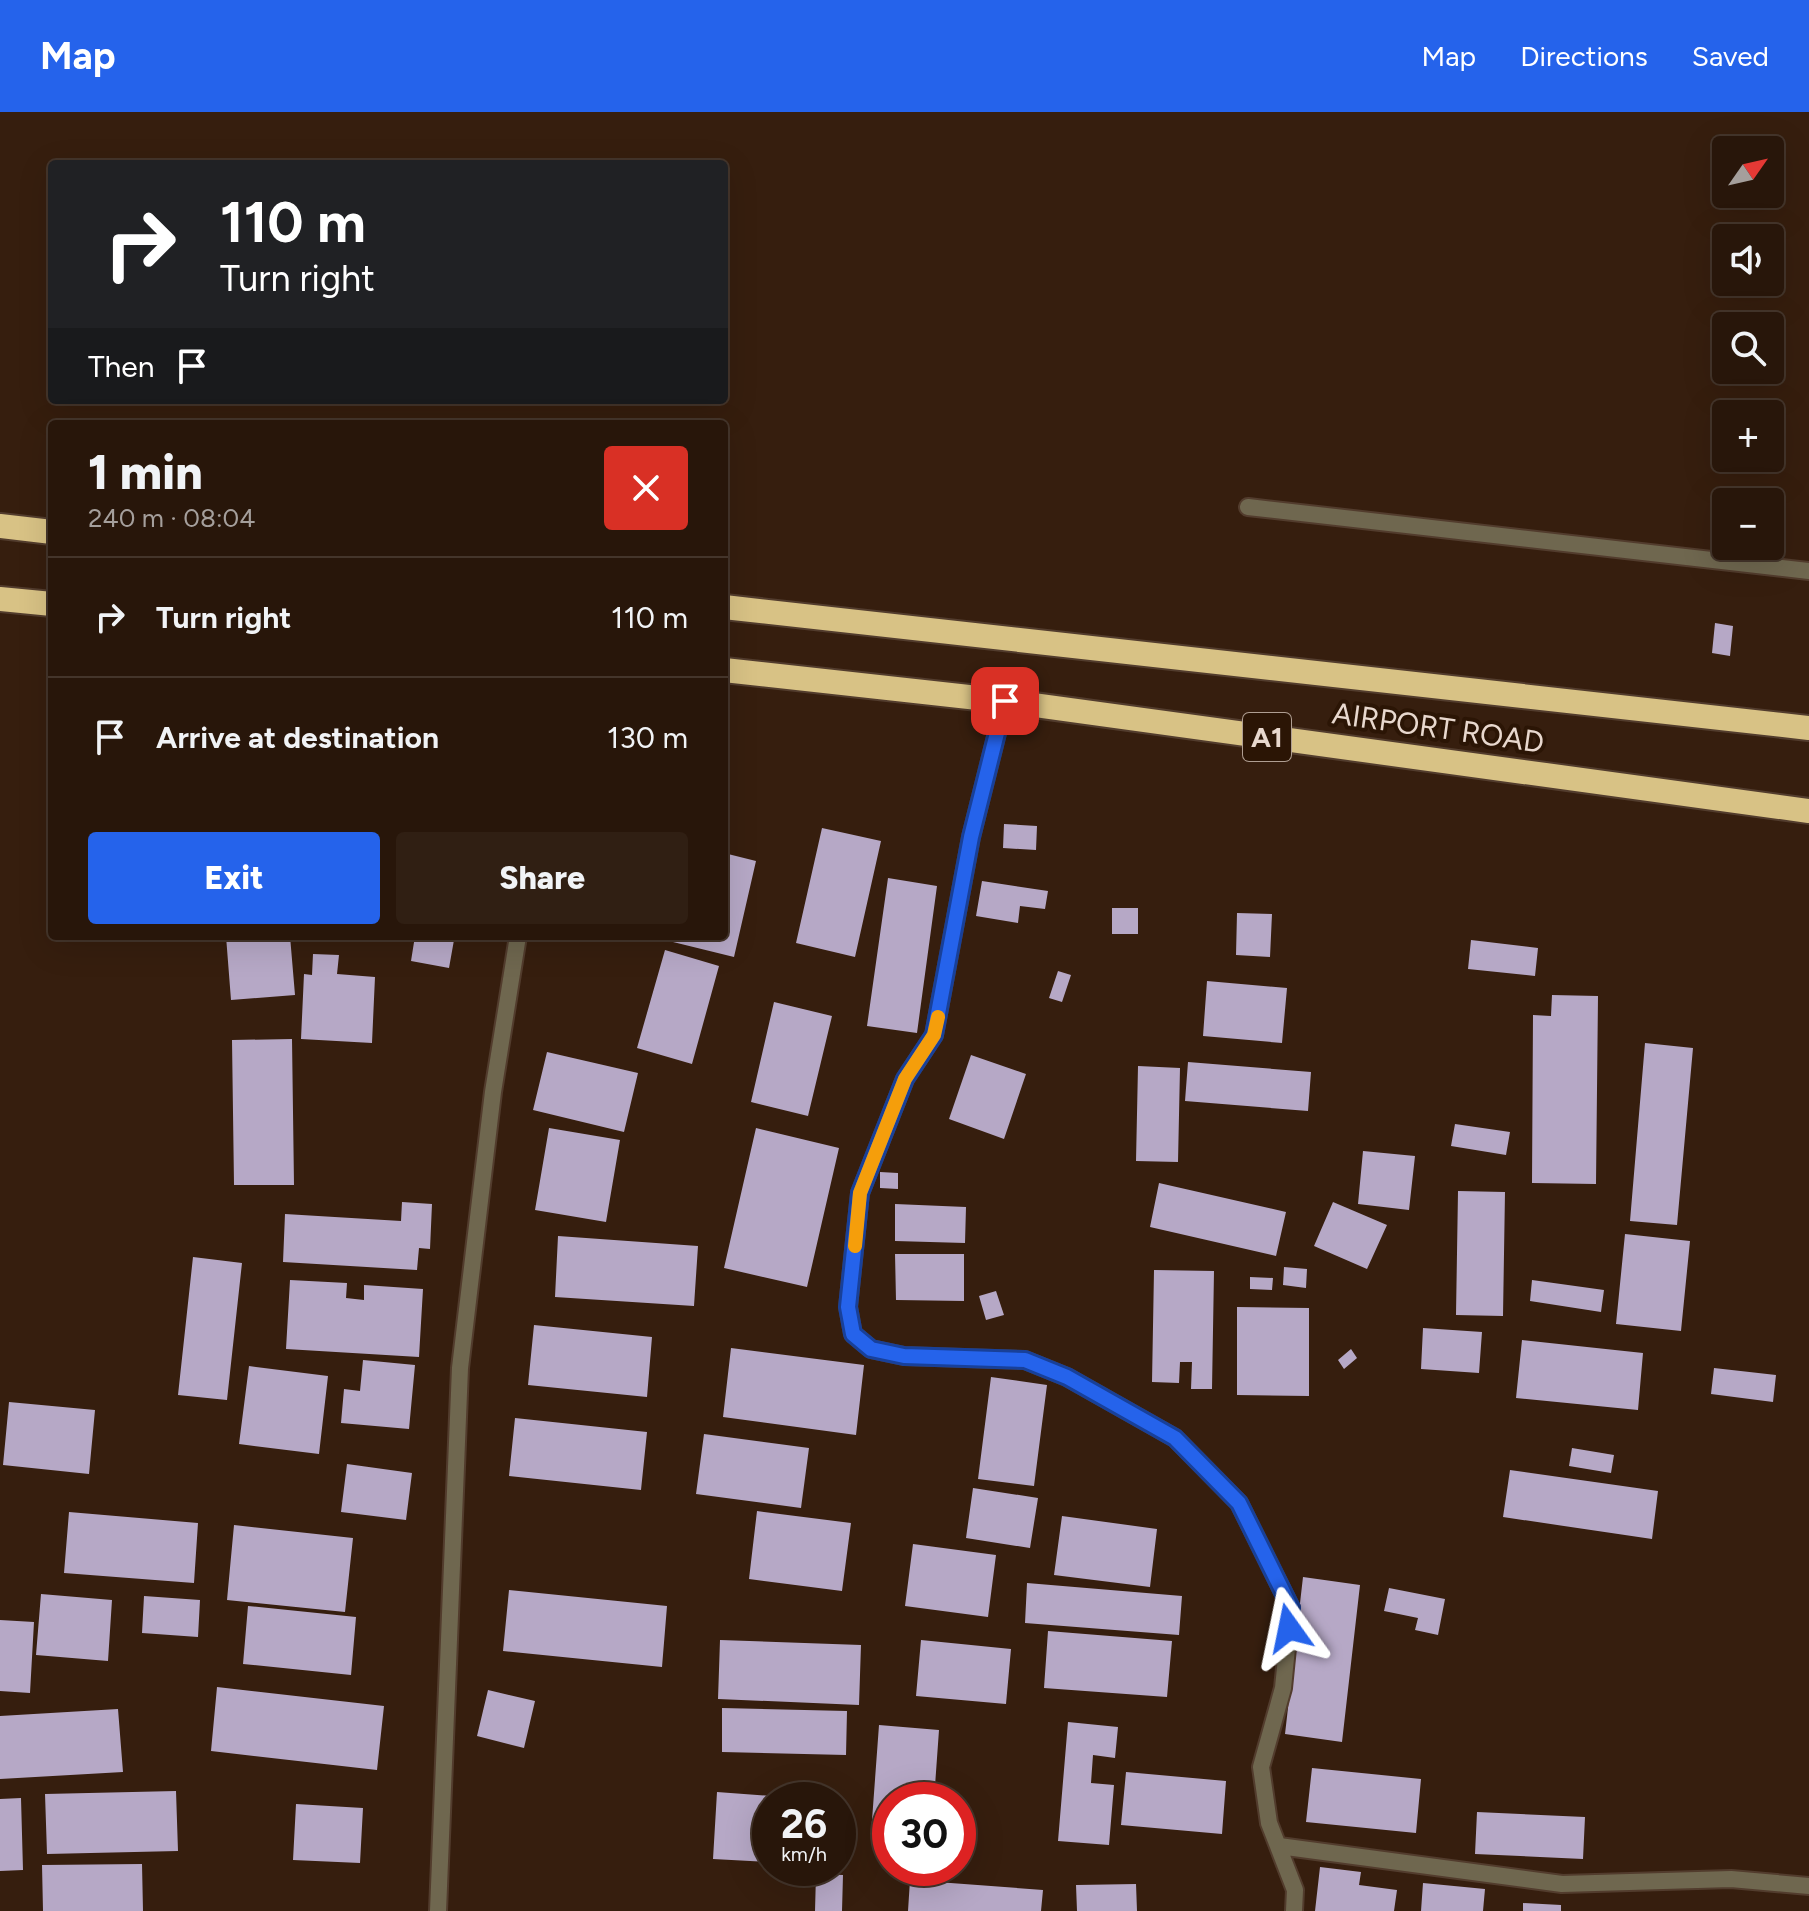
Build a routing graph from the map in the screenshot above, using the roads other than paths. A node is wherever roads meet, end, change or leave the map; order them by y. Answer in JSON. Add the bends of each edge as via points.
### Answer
{"nodes":[{"id":1,"x":1248,"y":507,"type":"dead end"},
{"id":2,"x":0,"y":526,"type":"edge"},
{"id":3,"x":48,"y":532,"type":"edge"},
{"id":4,"x":1809,"y":571,"type":"edge"},
{"id":5,"x":0,"y":599,"type":"edge"},
{"id":6,"x":48,"y":604,"type":"edge"},
{"id":7,"x":728,"y":607,"type":"edge"},
{"id":8,"x":728,"y":670,"type":"edge"},
{"id":9,"x":1005,"y":701,"type":"junction"},
{"id":10,"x":1809,"y":728,"type":"edge"},
{"id":11,"x":1809,"y":811,"type":"edge"},
{"id":12,"x":517,"y":940,"type":"edge"},
{"id":13,"x":1279,"y":1846,"type":"junction"},
{"id":14,"x":1809,"y":1886,"type":"edge"},
{"id":15,"x":438,"y":1911,"type":"edge"},
{"id":16,"x":1294,"y":1911,"type":"edge"}],
"edges":[{"from":1,"to":4,"type":"street"},
{"from":2,"to":3,"type":"highway"},
{"from":5,"to":6,"type":"highway"},
{"from":7,"to":10,"type":"highway","name":"AIRPORT ROAD","number":"A1"},
{"from":8,"to":9,"type":"highway","name":"AIRPORT ROAD","number":"A1"},
{"from":9,"to":11,"type":"highway","name":"AIRPORT ROAD","number":"A1"},
{"from":9,"to":13,"type":"street","via":[[971,837],[934,1035],[905,1079],[860,1193],[848,1307],[853,1334],[871,1349],[904,1356],[1025,1360],[1067,1377],[1175,1438],[1239,1503],[1291,1608],[1283,1688],[1261,1767],[1269,1823]]},
{"from":12,"to":15,"type":"street","via":[[460,1368]]},
{"from":13,"to":14,"type":"street","via":[[1562,1884],[1731,1879]]},
{"from":13,"to":16,"type":"street","via":[[1295,1890]]}]}
